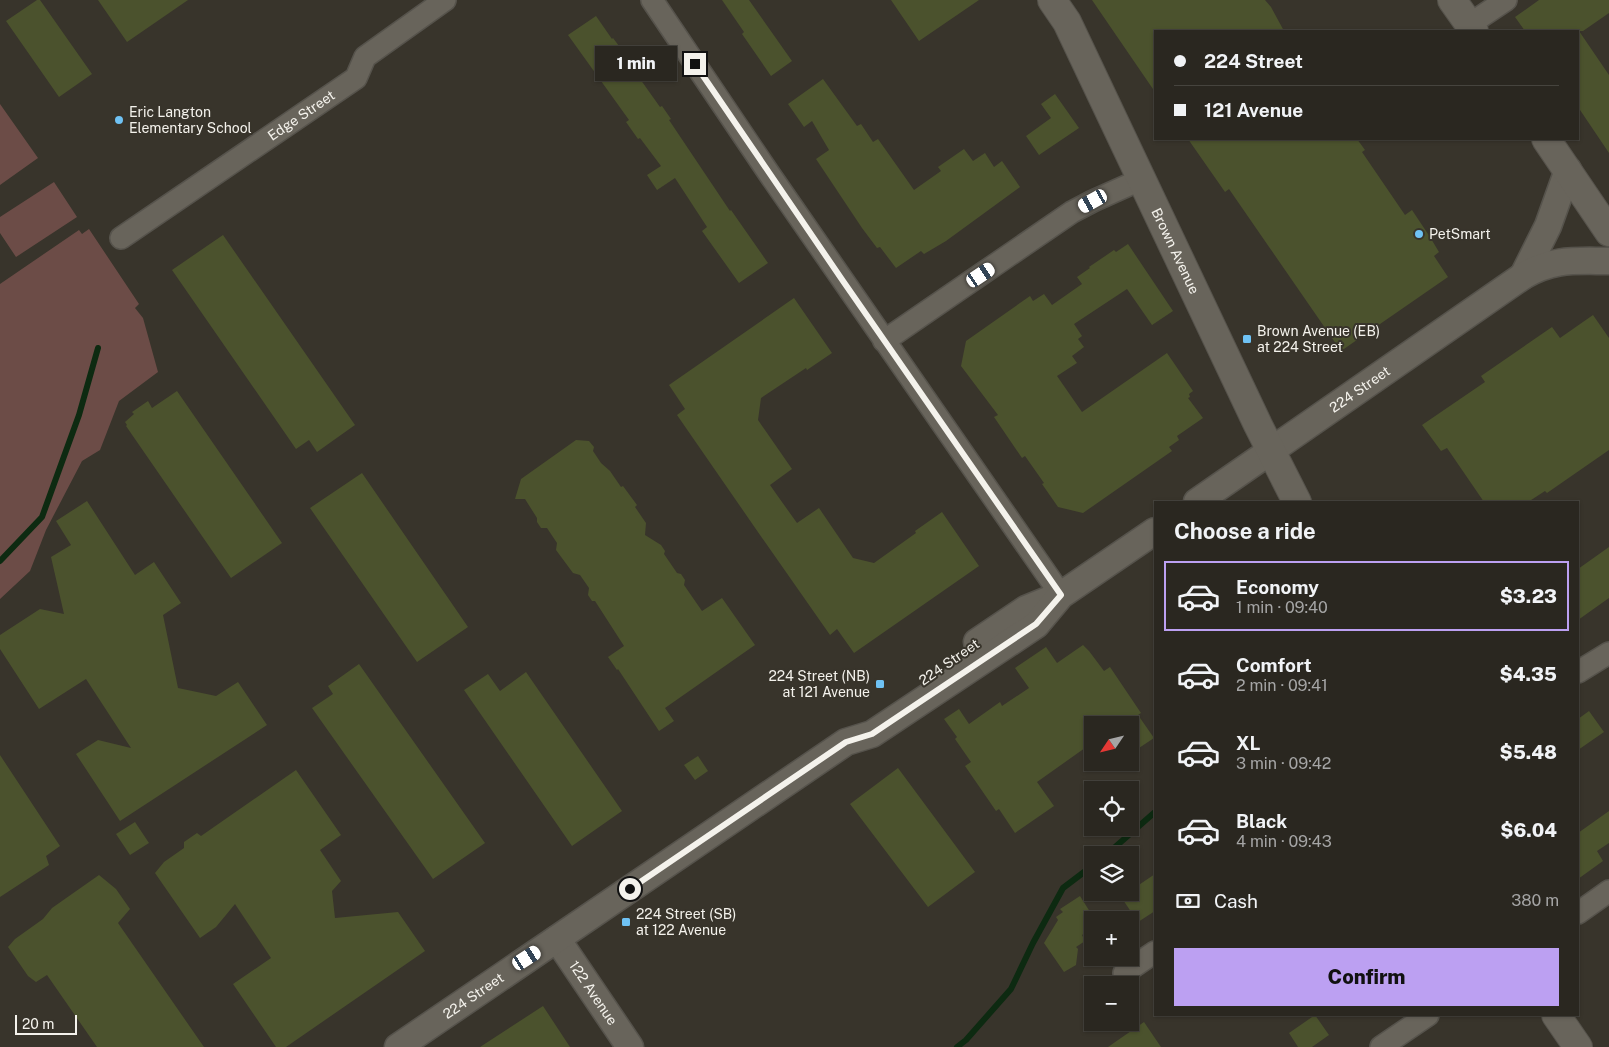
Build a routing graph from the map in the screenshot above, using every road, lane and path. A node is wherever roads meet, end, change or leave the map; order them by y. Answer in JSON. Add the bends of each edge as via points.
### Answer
{"nodes":[{"id":1,"x":445,"y":0,"type":"edge"},
{"id":2,"x":652,"y":0,"type":"edge"},
{"id":3,"x":1052,"y":0,"type":"edge"},
{"id":4,"x":1452,"y":0,"type":"edge"},
{"id":5,"x":1506,"y":0,"type":"edge"},
{"id":6,"x":1472,"y":28,"type":"edge"},
{"id":7,"x":1547,"y":140,"type":"edge"},
{"id":8,"x":1568,"y":170,"type":"junction"},
{"id":9,"x":1142,"y":179,"type":"junction"},
{"id":10,"x":1609,"y":232,"type":"edge"},
{"id":11,"x":121,"y":238,"type":"dead end"},
{"id":12,"x":1609,"y":261,"type":"edge"},
{"id":13,"x":1523,"y":276,"type":"junction"},
{"id":14,"x":884,"y":341,"type":"junction"},
{"id":15,"x":1271,"y":452,"type":"junction"},
{"id":16,"x":1198,"y":501,"type":"edge"},
{"id":17,"x":1296,"y":501,"type":"edge"},
{"id":18,"x":1154,"y":532,"type":"edge"},
{"id":19,"x":1061,"y":595,"type":"junction"},
{"id":20,"x":1609,"y":653,"type":"edge"},
{"id":21,"x":1579,"y":671,"type":"edge"},
{"id":22,"x":1609,"y":891,"type":"edge"},
{"id":23,"x":1579,"y":912,"type":"edge"},
{"id":24,"x":557,"y":939,"type":"junction"},
{"id":25,"x":1154,"y":953,"type":"edge"},
{"id":26,"x":1124,"y":973,"type":"dead end"},
{"id":27,"x":1427,"y":1016,"type":"edge"},
{"id":28,"x":1557,"y":1016,"type":"edge"},
{"id":29,"x":398,"y":1047,"type":"edge"},
{"id":30,"x":630,"y":1047,"type":"edge"},
{"id":31,"x":1381,"y":1047,"type":"edge"},
{"id":32,"x":1578,"y":1047,"type":"edge"}],
"edges":[{"from":1,"to":11,"type":"street","name":"Edge Street","via":[[365,57],[356,78]]},
{"from":2,"to":14,"type":"street"},
{"from":3,"to":9,"type":"main road","name":"Brown Avenue","via":[[1067,22]]},
{"from":4,"to":6,"type":"main road"},
{"from":5,"to":6,"type":"street"},
{"from":7,"to":8,"type":"main road"},
{"from":8,"to":10,"type":"main road"},
{"from":8,"to":13,"type":"street","name":"224 Street","via":[[1548,226]]},
{"from":9,"to":14,"type":"street","via":[[1072,212]]},
{"from":9,"to":15,"type":"main road","name":"Brown Avenue"},
{"from":12,"to":13,"type":"street","name":"224 Street","via":[[1556,262]]},
{"from":13,"to":15,"type":"street","name":"224 Street"},
{"from":14,"to":19,"type":"street"},
{"from":15,"to":16,"type":"street","name":"224 Street"},
{"from":15,"to":17,"type":"main road","name":"Brown Avenue"},
{"from":18,"to":19,"type":"street","name":"224 Street"},
{"from":19,"to":24,"type":"street","name":"224 Street","via":[[1036,624],[872,734],[846,742]]},
{"from":20,"to":21,"type":"street"},
{"from":22,"to":23,"type":"street"},
{"from":24,"to":29,"type":"street","name":"224 Street"},
{"from":24,"to":30,"type":"street","name":"122 Avenue"},
{"from":25,"to":26,"type":"street"},
{"from":27,"to":31,"type":"street"},
{"from":28,"to":32,"type":"main road"}]}
